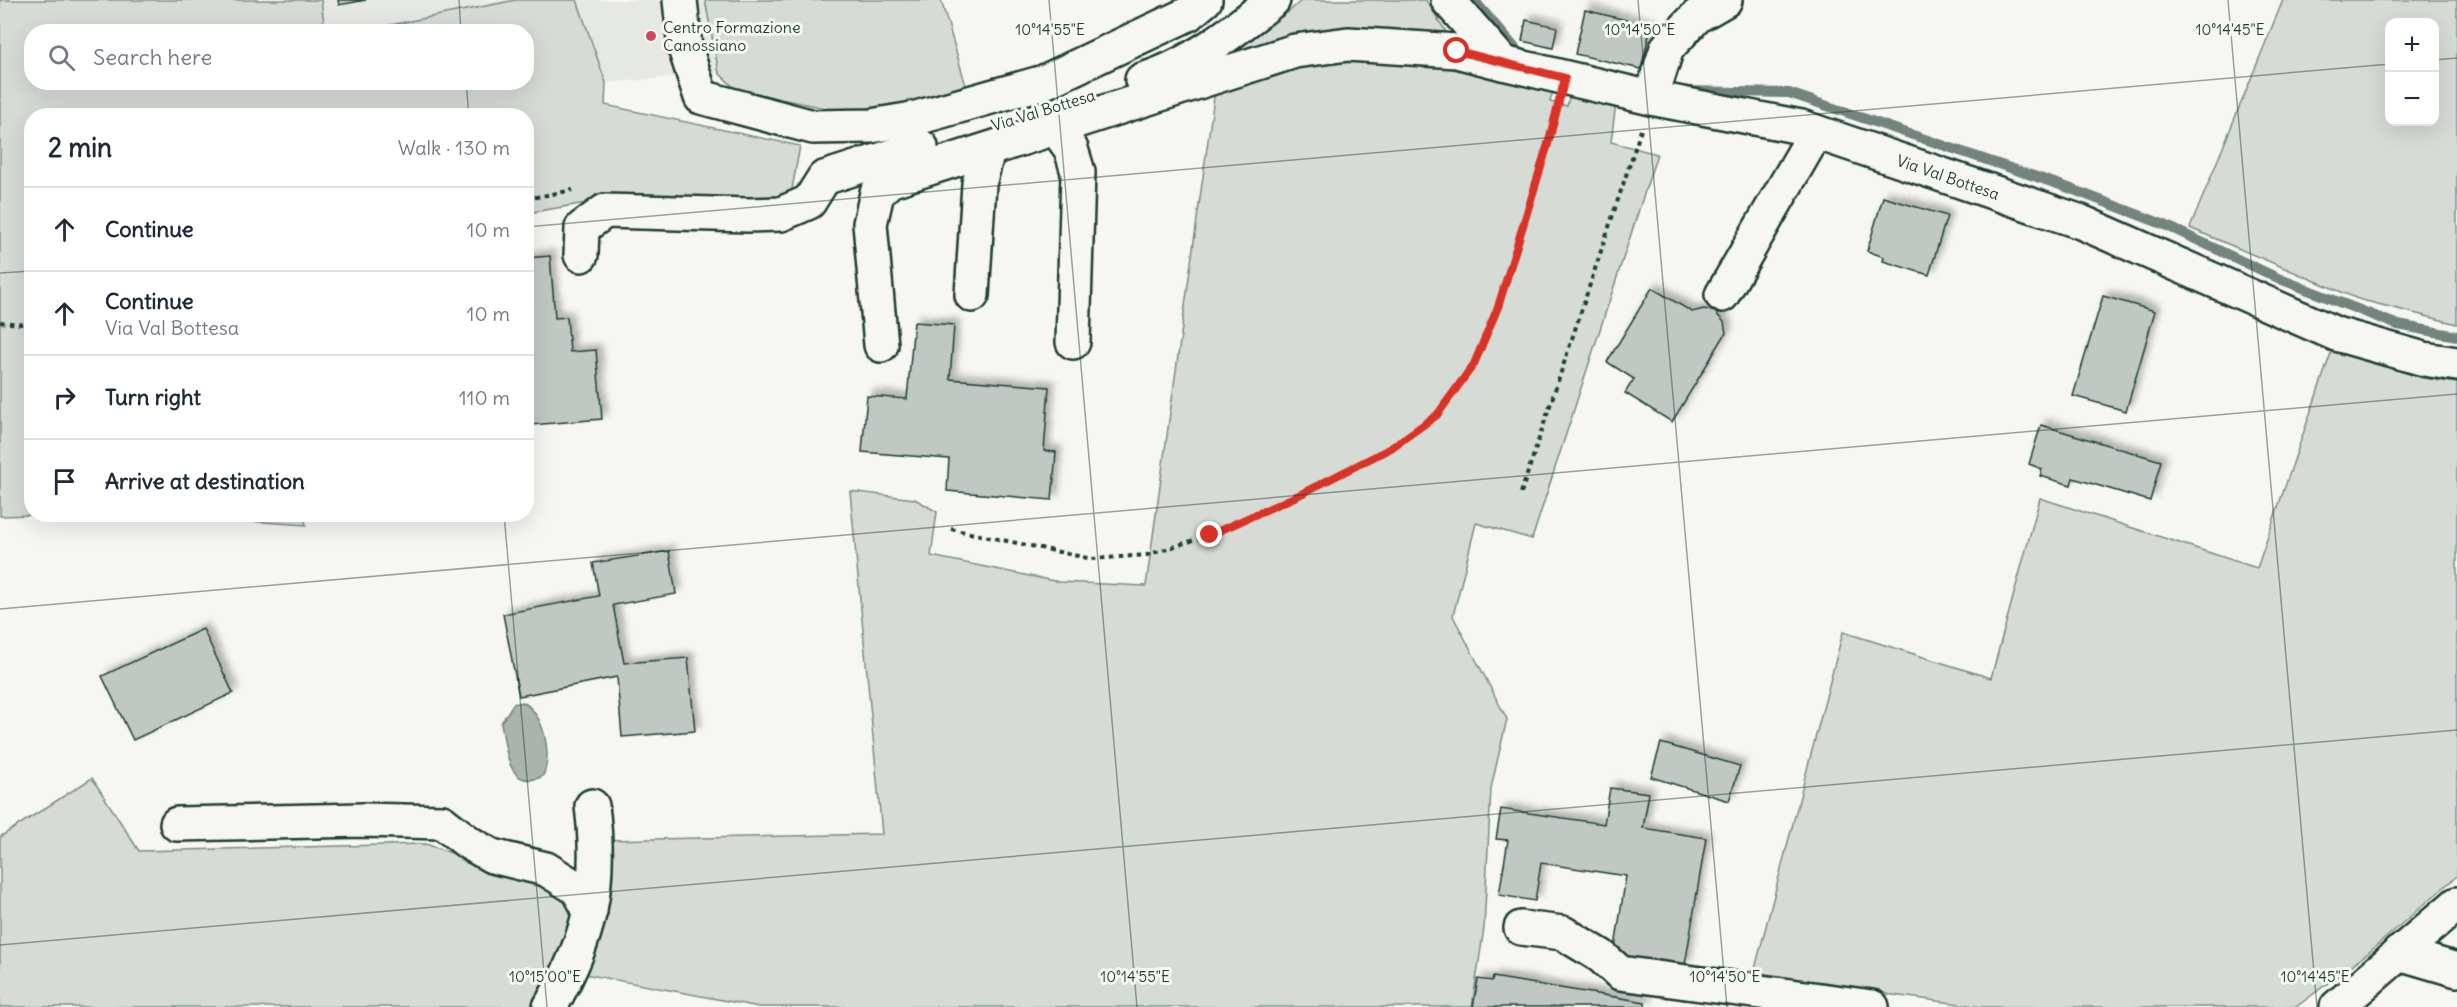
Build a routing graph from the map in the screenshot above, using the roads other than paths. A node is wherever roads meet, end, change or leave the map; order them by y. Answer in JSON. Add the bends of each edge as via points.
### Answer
{"nodes":[{"id":1,"x":680,"y":0,"type":"edge"},
{"id":2,"x":1206,"y":0,"type":"edge"},
{"id":3,"x":1273,"y":0,"type":"edge"},
{"id":4,"x":1448,"y":0,"type":"edge"},
{"id":5,"x":1725,"y":0,"type":"edge"},
{"id":6,"x":1503,"y":63,"type":"junction"},
{"id":7,"x":1652,"y":98,"type":"junction"},
{"id":8,"x":1055,"y":127,"type":"junction"},
{"id":9,"x":1816,"y":132,"type":"junction"},
{"id":10,"x":988,"y":150,"type":"junction"},
{"id":11,"x":581,"y":255,"type":"dead end"},
{"id":12,"x":972,"y":295,"type":"dead end"},
{"id":13,"x":1722,"y":295,"type":"dead end"},
{"id":14,"x":1073,"y":342,"type":"dead end"},
{"id":15,"x":881,"y":345,"type":"dead end"},
{"id":16,"x":2457,"y":364,"type":"edge"},
{"id":17,"x":592,"y":806,"type":"dead end"},
{"id":18,"x":177,"y":824,"type":"dead end"},
{"id":19,"x":2457,"y":904,"type":"edge"},
{"id":20,"x":590,"y":911,"type":"junction"},
{"id":21,"x":1521,"y":928,"type":"dead end"},
{"id":22,"x":2400,"y":953,"type":"junction"},
{"id":23,"x":2457,"y":970,"type":"edge"},
{"id":24,"x":549,"y":1007,"type":"edge"},
{"id":25,"x":1872,"y":1007,"type":"edge"},
{"id":26,"x":2337,"y":1007,"type":"edge"}],
"edges":[{"from":1,"to":2,"type":"street","via":[[685,48],[701,97],[813,127],[870,126],[913,119],[1044,82],[1188,14]]},
{"from":3,"to":11,"type":"street","name":"Via Val Bottesa","via":[[1237,29],[1155,76],[824,178],[809,202],[781,214],[605,211],[582,228]]},
{"from":4,"to":6,"type":"street"},
{"from":5,"to":7,"type":"street","via":[[1697,16],[1667,48]]},
{"from":6,"to":7,"type":"street","name":"Via Val Bottesa"},
{"from":6,"to":8,"type":"street","name":"Via Val Bottesa","via":[[1457,51],[1348,44],[1295,51]]},
{"from":7,"to":9,"type":"street","name":"Via Val Bottesa"},
{"from":8,"to":10,"type":"street","name":"Via Val Bottesa"},
{"from":8,"to":14,"type":"street","via":[[1071,149],[1078,172]]},
{"from":9,"to":13,"type":"street"},
{"from":9,"to":16,"type":"street","name":"Via Val Bottesa","via":[[2081,222],[2336,333],[2424,359]]},
{"from":10,"to":12,"type":"street","via":[[979,184]]},
{"from":10,"to":15,"type":"street","name":"Via Val Bottesa","via":[[889,181],[877,193],[870,224]]},
{"from":17,"to":20,"type":"street","via":[[597,873]]},
{"from":18,"to":20,"type":"street","via":[[442,822],[492,856],[546,869],[578,889]]},
{"from":19,"to":22,"type":"street"},
{"from":20,"to":24,"type":"street","via":[[588,927]]},
{"from":21,"to":25,"type":"street","via":[[1563,933],[1601,956],[1620,973]]},
{"from":22,"to":23,"type":"street"},
{"from":22,"to":26,"type":"street"}]}
